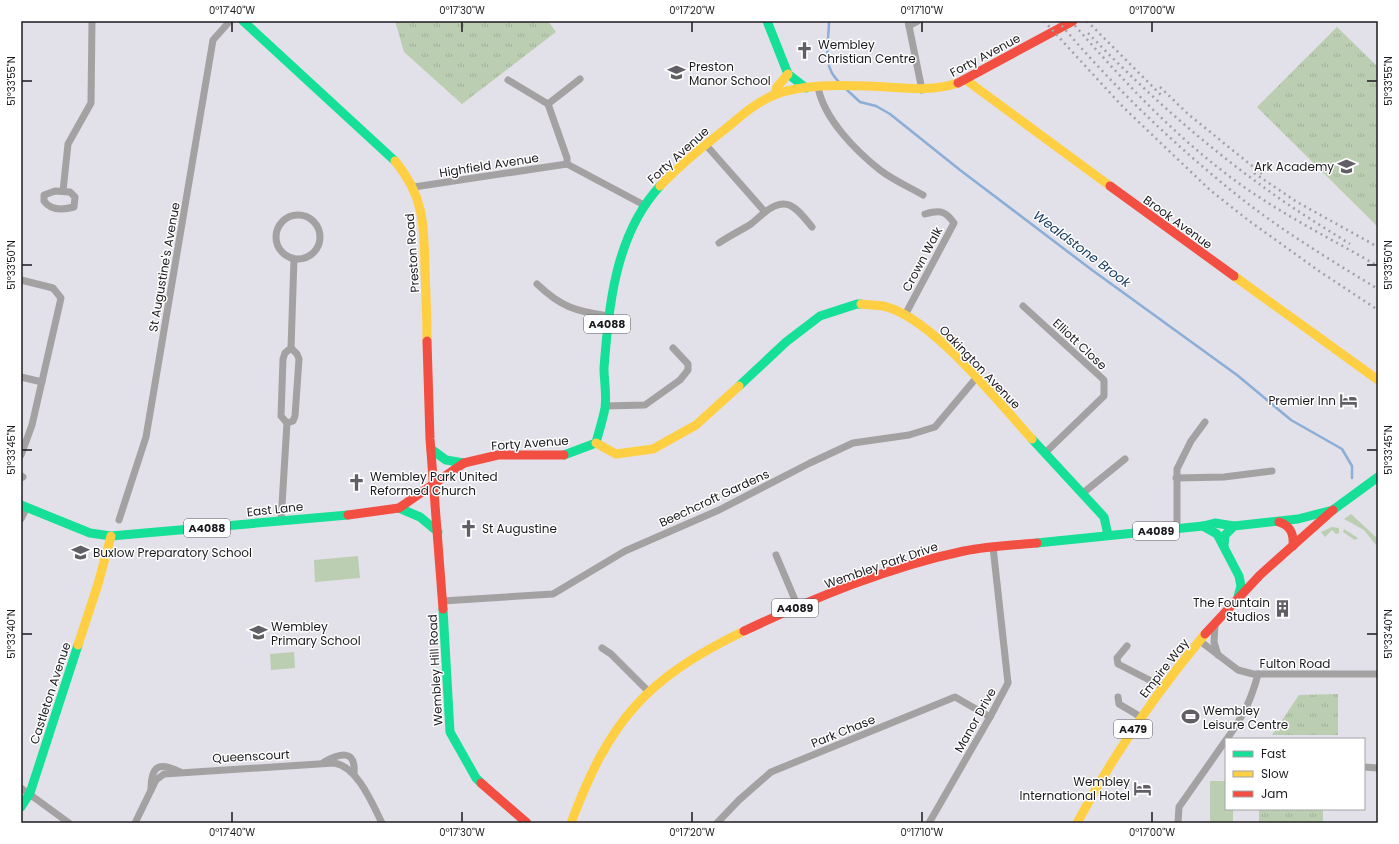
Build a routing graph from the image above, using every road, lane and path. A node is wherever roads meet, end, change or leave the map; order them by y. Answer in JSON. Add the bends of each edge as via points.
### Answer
{"nodes":[{"id":1,"x":92,"y":21,"type":"edge"},
{"id":2,"x":230,"y":21,"type":"edge"},
{"id":3,"x":243,"y":21,"type":"edge"},
{"id":4,"x":767,"y":21,"type":"edge"},
{"id":5,"x":918,"y":21,"type":"edge"},
{"id":6,"x":1073,"y":21,"type":"edge"},
{"id":7,"x":909,"y":24,"type":"edge"},
{"id":8,"x":788,"y":74,"type":"junction"},
{"id":9,"x":580,"y":79,"type":"dead end"},
{"id":10,"x":508,"y":80,"type":"dead end"},
{"id":11,"x":966,"y":80,"type":"junction"},
{"id":12,"x":818,"y":87,"type":"junction"},
{"id":13,"x":806,"y":88,"type":"junction"},
{"id":14,"x":922,"y":90,"type":"junction"},
{"id":15,"x":775,"y":94,"type":"junction"},
{"id":16,"x":548,"y":104,"type":"junction"},
{"id":17,"x":706,"y":145,"type":"junction"},
{"id":18,"x":567,"y":164,"type":"junction"},
{"id":19,"x":414,"y":187,"type":"junction"},
{"id":20,"x":62,"y":191,"type":"dead end"},
{"id":21,"x":923,"y":195,"type":"dead end"},
{"id":22,"x":644,"y":206,"type":"junction"},
{"id":23,"x":765,"y":212,"type":"junction"},
{"id":24,"x":925,"y":214,"type":"dead end"},
{"id":25,"x":812,"y":227,"type":"dead end"},
{"id":26,"x":719,"y":243,"type":"dead end"},
{"id":27,"x":294,"y":259,"type":"junction"},
{"id":28,"x":21,"y":280,"type":"edge"},
{"id":29,"x":537,"y":284,"type":"dead end"},
{"id":30,"x":1023,"y":306,"type":"dead end"},
{"id":31,"x":905,"y":315,"type":"junction"},
{"id":32,"x":608,"y":316,"type":"junction"},
{"id":33,"x":291,"y":348,"type":"junction"},
{"id":34,"x":673,"y":348,"type":"dead end"},
{"id":35,"x":21,"y":377,"type":"edge"},
{"id":36,"x":977,"y":377,"type":"junction"},
{"id":37,"x":1378,"y":380,"type":"edge"},
{"id":38,"x":42,"y":382,"type":"junction"},
{"id":39,"x":605,"y":406,"type":"junction"},
{"id":40,"x":1205,"y":422,"type":"dead end"},
{"id":41,"x":287,"y":423,"type":"junction"},
{"id":42,"x":596,"y":443,"type":"junction"},
{"id":43,"x":431,"y":449,"type":"junction"},
{"id":44,"x":1045,"y":453,"type":"junction"},
{"id":45,"x":21,"y":455,"type":"edge"},
{"id":46,"x":1125,"y":459,"type":"dead end"},
{"id":47,"x":464,"y":463,"type":"junction"},
{"id":48,"x":1272,"y":471,"type":"dead end"},
{"id":49,"x":1378,"y":477,"type":"edge"},
{"id":50,"x":1176,"y":478,"type":"junction"},
{"id":51,"x":434,"y":485,"type":"junction"},
{"id":52,"x":1083,"y":493,"type":"junction"},
{"id":53,"x":24,"y":506,"type":"edge"},
{"id":54,"x":399,"y":508,"type":"junction"},
{"id":55,"x":1333,"y":510,"type":"junction"},
{"id":56,"x":21,"y":519,"type":"edge"},
{"id":57,"x":119,"y":520,"type":"dead end"},
{"id":58,"x":281,"y":520,"type":"junction"},
{"id":59,"x":1279,"y":522,"type":"junction"},
{"id":60,"x":1203,"y":526,"type":"junction"},
{"id":61,"x":1234,"y":526,"type":"junction"},
{"id":62,"x":1176,"y":529,"type":"junction"},
{"id":63,"x":438,"y":532,"type":"junction"},
{"id":64,"x":1108,"y":535,"type":"junction"},
{"id":65,"x":111,"y":536,"type":"junction"},
{"id":66,"x":1224,"y":546,"type":"junction"},
{"id":67,"x":1293,"y":546,"type":"junction"},
{"id":68,"x":993,"y":547,"type":"junction"},
{"id":69,"x":776,"y":554,"type":"dead end"},
{"id":70,"x":1237,"y":571,"type":"junction"},
{"id":71,"x":1258,"y":578,"type":"junction"},
{"id":72,"x":1238,"y":598,"type":"junction"},
{"id":73,"x":443,"y":601,"type":"junction"},
{"id":74,"x":798,"y":607,"type":"junction"},
{"id":75,"x":1216,"y":622,"type":"junction"},
{"id":76,"x":1200,"y":641,"type":"junction"},
{"id":77,"x":1127,"y":646,"type":"dead end"},
{"id":78,"x":602,"y":648,"type":"dead end"},
{"id":79,"x":1218,"y":655,"type":"junction"},
{"id":80,"x":1258,"y":674,"type":"junction"},
{"id":81,"x":1378,"y":674,"type":"edge"},
{"id":82,"x":1163,"y":687,"type":"junction"},
{"id":83,"x":648,"y":691,"type":"junction"},
{"id":84,"x":1118,"y":697,"type":"dead end"},
{"id":85,"x":990,"y":717,"type":"junction"},
{"id":86,"x":1141,"y":717,"type":"junction"},
{"id":87,"x":1227,"y":738,"type":"edge"},
{"id":88,"x":1224,"y":748,"type":"edge"},
{"id":89,"x":322,"y":763,"type":"junction"},
{"id":90,"x":1365,"y":768,"type":"edge"},
{"id":91,"x":1378,"y":768,"type":"edge"},
{"id":92,"x":354,"y":773,"type":"junction"},
{"id":93,"x":21,"y":788,"type":"edge"},
{"id":94,"x":30,"y":793,"type":"junction"},
{"id":95,"x":21,"y":807,"type":"edge"},
{"id":96,"x":69,"y":823,"type":"edge"},
{"id":97,"x":135,"y":823,"type":"edge"},
{"id":98,"x":382,"y":823,"type":"edge"},
{"id":99,"x":527,"y":823,"type":"edge"},
{"id":100,"x":571,"y":823,"type":"edge"},
{"id":101,"x":718,"y":823,"type":"edge"},
{"id":102,"x":929,"y":823,"type":"edge"},
{"id":103,"x":1077,"y":823,"type":"edge"},
{"id":104,"x":1178,"y":823,"type":"edge"}],
"edges":[{"from":1,"to":20,"type":"street","via":[[91,103],[68,144]]},
{"from":2,"to":57,"type":"street","name":"St Augustine's Avenue","via":[[213,40],[146,438]]},
{"from":3,"to":19,"type":"main road","name":"Preston Road","via":[[385,150],[398,163]]},
{"from":4,"to":8,"type":"main road"},
{"from":5,"to":7,"type":"street"},
{"from":6,"to":11,"type":"main road","name":"Forty Avenue","number":"A4088"},
{"from":7,"to":14,"type":"street"},
{"from":8,"to":13,"type":"main road"},
{"from":8,"to":15,"type":"main road","via":[[777,86]]},
{"from":9,"to":16,"type":"street"},
{"from":10,"to":16,"type":"street"},
{"from":11,"to":14,"type":"main road","name":"Forty Avenue","number":"A4088","via":[[944,88]]},
{"from":11,"to":37,"type":"main road","name":"Brook Avenue"},
{"from":12,"to":13,"type":"main road","name":"Forty Avenue","number":"A4088"},
{"from":12,"to":14,"type":"main road","name":"Forty Avenue","number":"A4088"},
{"from":12,"to":21,"type":"street","via":[[820,99],[853,147],[881,171]]},
{"from":13,"to":15,"type":"main road","name":"Forty Avenue","number":"A4088"},
{"from":15,"to":17,"type":"main road","name":"Forty Avenue","number":"A4088","via":[[754,106]]},
{"from":16,"to":18,"type":"street"},
{"from":17,"to":22,"type":"main road","name":"Forty Avenue","number":"A4088","via":[[663,182]]},
{"from":17,"to":23,"type":"street"},
{"from":18,"to":19,"type":"street","name":"Highfield Avenue"},
{"from":18,"to":22,"type":"street"},
{"from":19,"to":43,"type":"main road","name":"Preston Road","via":[[424,224]]},
{"from":22,"to":32,"type":"main road","name":"Forty Avenue","number":"A4088","via":[[630,230],[620,260]]},
{"from":23,"to":25,"type":"street","via":[[780,204],[792,206]]},
{"from":23,"to":26,"type":"street","via":[[750,225]]},
{"from":24,"to":31,"type":"street","name":"Crown Walk","via":[[936,210],[948,215],[954,223]]},
{"from":27,"to":27,"type":"street","via":[[280,251],[276,234],[284,220],[290,216],[303,215],[318,226],[319,246],[307,258]]},
{"from":27,"to":33,"type":"street"},
{"from":28,"to":38,"type":"street","via":[[53,288],[60,298]]},
{"from":29,"to":32,"type":"street","via":[[552,298],[578,312]]},
{"from":30,"to":44,"type":"street","name":"Elliott Close","via":[[1104,380],[1104,396]]},
{"from":31,"to":36,"type":"main road","name":"Oakington Avenue","via":[[929,331]]},
{"from":31,"to":42,"type":"main road","name":"Oakington Avenue","via":[[883,306],[857,304],[820,316],[786,342],[696,425],[653,449],[616,454]]},
{"from":32,"to":39,"type":"main road","name":"Forty Avenue","number":"A4088","via":[[604,375]]},
{"from":33,"to":41,"type":"street","via":[[283,358],[280,416]]},
{"from":33,"to":41,"type":"street","via":[[299,359],[295,416]]},
{"from":34,"to":39,"type":"street","via":[[688,364],[688,370],[680,380],[645,405]]},
{"from":35,"to":38,"type":"street"},
{"from":36,"to":44,"type":"main road","name":"Oakington Avenue"},
{"from":36,"to":73,"type":"street","name":"Beechcroft Gardens","via":[[935,427],[909,435],[853,444],[719,510],[625,551],[553,594]]},
{"from":38,"to":45,"type":"street","via":[[32,425]]},
{"from":39,"to":42,"type":"main road","name":"Forty Avenue","number":"A4088"},
{"from":40,"to":50,"type":"street","via":[[1179,462]]},
{"from":41,"to":58,"type":"street"},
{"from":42,"to":47,"type":"main road","name":"Forty Avenue","number":"A4088","via":[[568,455],[498,455]]},
{"from":43,"to":47,"type":"main road","via":[[445,461]]},
{"from":43,"to":51,"type":"main road","name":"Preston Road"},
{"from":44,"to":52,"type":"main road","name":"Oakington Avenue"},
{"from":46,"to":52,"type":"street"},
{"from":47,"to":51,"type":"main road","name":"Forty Avenue","number":"A4088"},
{"from":48,"to":50,"type":"street","via":[[1224,477]]},
{"from":49,"to":55,"type":"main road","name":"Wembley Park Drive","number":"A4089"},
{"from":50,"to":62,"type":"street"},
{"from":51,"to":54,"type":"main road","name":"East Lane","number":"A4088"},
{"from":51,"to":63,"type":"main road","name":"Wembley Hill Road"},
{"from":52,"to":64,"type":"main road","name":"Oakington Avenue","via":[[1104,517]]},
{"from":53,"to":56,"type":"street"},
{"from":53,"to":65,"type":"main road","name":"East Lane","number":"A4088","via":[[90,533]]},
{"from":54,"to":58,"type":"main road","name":"East Lane","number":"A4088"},
{"from":54,"to":63,"type":"main road","via":[[423,517]]},
{"from":55,"to":59,"type":"main road","name":"Wembley Park Drive","number":"A4089","via":[[1316,516]]},
{"from":55,"to":67,"type":"main road","name":"Empire Way","number":"A4089"},
{"from":58,"to":65,"type":"main road","name":"East Lane","number":"A4088"},
{"from":59,"to":61,"type":"main road","name":"Wembley Park Drive","number":"A4089"},
{"from":59,"to":67,"type":"main road","via":[[1290,527]]},
{"from":60,"to":61,"type":"main road","name":"Wembley Park Drive","number":"A4089","via":[[1215,523]]},
{"from":60,"to":62,"type":"main road","name":"Wembley Park Drive","number":"A4089"},
{"from":60,"to":66,"type":"main road","via":[[1217,534]]},
{"from":61,"to":66,"type":"main road","via":[[1225,535]]},
{"from":62,"to":64,"type":"main road","name":"Wembley Park Drive","number":"A4089"},
{"from":63,"to":73,"type":"main road","name":"Wembley Hill Road"},
{"from":64,"to":68,"type":"main road","name":"Wembley Park Drive","number":"A4089"},
{"from":65,"to":94,"type":"main road","name":"Castleton Avenue","via":[[98,584]]},
{"from":66,"to":70,"type":"main road"},
{"from":67,"to":71,"type":"main road","name":"Empire Way","number":"A4089"},
{"from":68,"to":74,"type":"main road","name":"Wembley Park Drive","number":"A4089","via":[[941,556],[894,570]]},
{"from":68,"to":85,"type":"street","name":"Manor Drive","via":[[1008,683]]},
{"from":69,"to":74,"type":"street"},
{"from":70,"to":71,"type":"main road","via":[[1246,578]]},
{"from":70,"to":72,"type":"main road","via":[[1241,586]]},
{"from":71,"to":72,"type":"main road","name":"Empire Way","number":"A479"},
{"from":72,"to":75,"type":"main road","name":"Empire Way","number":"A479"},
{"from":73,"to":99,"type":"main road","name":"Wembley Hill Road","via":[[450,732],[476,778]]},
{"from":74,"to":83,"type":"main road","name":"Wembley Park Drive","number":"A4089","via":[[704,652],[676,669]]},
{"from":75,"to":76,"type":"main road","name":"Empire Way","number":"A479"},
{"from":75,"to":79,"type":"street","via":[[1214,642]]},
{"from":76,"to":79,"type":"street","name":"Fulton Road"},
{"from":76,"to":82,"type":"main road","name":"Empire Way","number":"A479"},
{"from":77,"to":82,"type":"street","via":[[1117,658],[1118,664]]},
{"from":78,"to":83,"type":"street","via":[[612,654]]},
{"from":79,"to":80,"type":"street","name":"Fulton Road","via":[[1238,670]]},
{"from":80,"to":81,"type":"street","name":"Fulton Road"},
{"from":80,"to":87,"type":"street","via":[[1244,714]]},
{"from":82,"to":86,"type":"main road","name":"Empire Way","number":"A479"},
{"from":83,"to":100,"type":"main road","name":"Wembley Park Drive","number":"A4089","via":[[616,727],[601,749]]},
{"from":84,"to":86,"type":"street","via":[[1119,704]]},
{"from":85,"to":101,"type":"street","name":"Park Chase","via":[[955,697],[772,772],[739,800]]},
{"from":85,"to":102,"type":"street","name":"Manor Drive"},
{"from":86,"to":103,"type":"main road","name":"Empire Way","number":"A479","via":[[1108,765]]},
{"from":88,"to":104,"type":"street","via":[[1179,807]]},
{"from":89,"to":92,"type":"street","name":"Queenscourt","via":[[342,764]]},
{"from":89,"to":92,"type":"street","name":"Queenscourt","via":[[340,754],[347,755],[352,760]]},
{"from":89,"to":97,"type":"street","name":"Queenscourt","via":[[180,772],[160,776]]},
{"from":90,"to":91,"type":"street"},
{"from":92,"to":98,"type":"street","name":"Queenscourt"},
{"from":93,"to":94,"type":"street"},
{"from":94,"to":95,"type":"main road","name":"Castleton Avenue"},
{"from":94,"to":96,"type":"street"}]}
